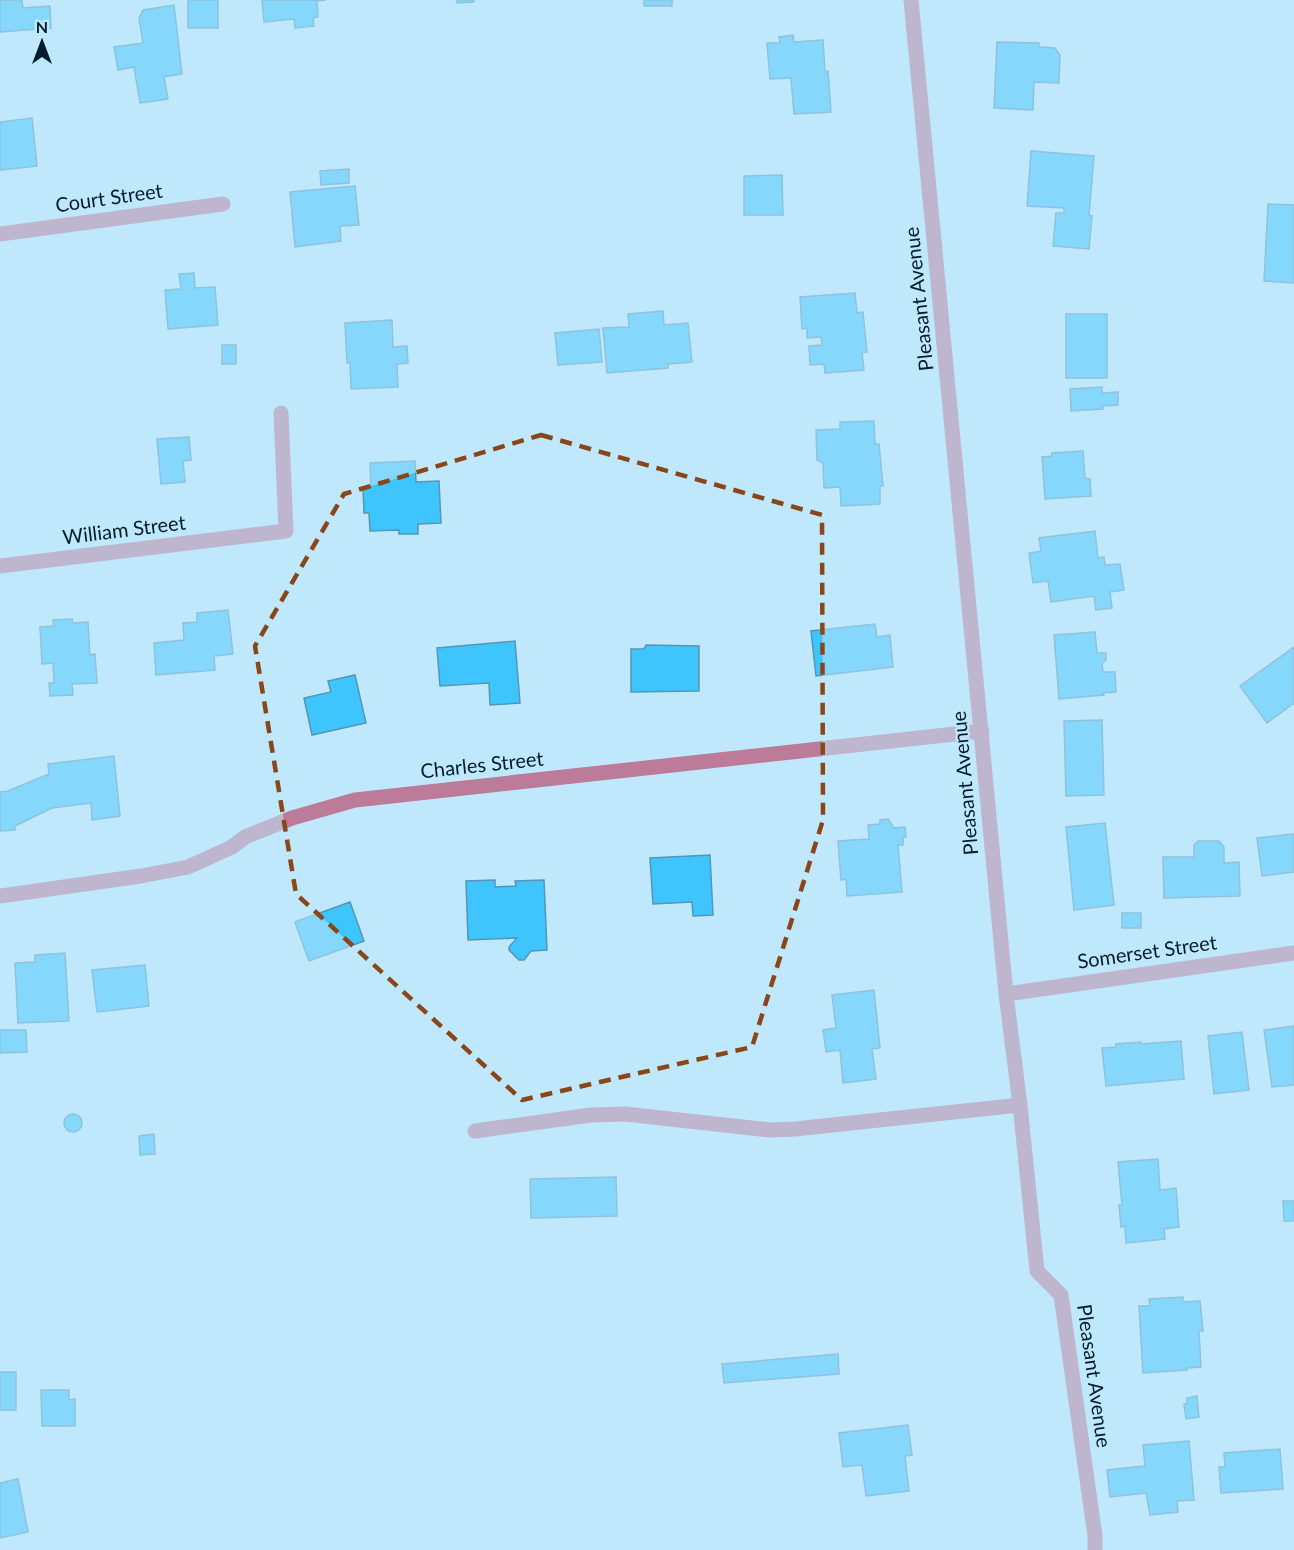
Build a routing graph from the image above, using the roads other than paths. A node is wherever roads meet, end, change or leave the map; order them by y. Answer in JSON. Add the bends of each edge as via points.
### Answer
{"nodes":[{"id":1,"x":911,"y":0,"type":"edge"},
{"id":2,"x":223,"y":204,"type":"dead end"},
{"id":3,"x":0,"y":234,"type":"edge"},
{"id":4,"x":281,"y":413,"type":"dead end"},
{"id":5,"x":0,"y":566,"type":"edge"},
{"id":6,"x":982,"y":731,"type":"junction"},
{"id":7,"x":0,"y":896,"type":"edge"},
{"id":8,"x":1294,"y":952,"type":"edge"},
{"id":9,"x":1006,"y":994,"type":"junction"},
{"id":10,"x":1020,"y":1104,"type":"junction"},
{"id":11,"x":475,"y":1131,"type":"dead end"},
{"id":12,"x":1095,"y":1550,"type":"edge"}],
"edges":[{"from":1,"to":6,"type":"street","name":"Pleasant Avenue"},
{"from":2,"to":3,"type":"street","name":"Court Street"},
{"from":4,"to":5,"type":"street","name":"William Street","via":[[286,531]]},
{"from":6,"to":7,"type":"street","name":"Charles Street","via":[[356,800],[264,829],[188,867]]},
{"from":6,"to":9,"type":"street","name":"Pleasant Avenue"},
{"from":8,"to":9,"type":"street","name":"Somerset Street"},
{"from":9,"to":10,"type":"street","name":"Pleasant Avenue"},
{"from":10,"to":11,"type":"street","via":[[795,1129],[770,1130],[625,1113]]},
{"from":10,"to":12,"type":"street","name":"Pleasant Avenue","via":[[1037,1271],[1061,1295]]}]}
